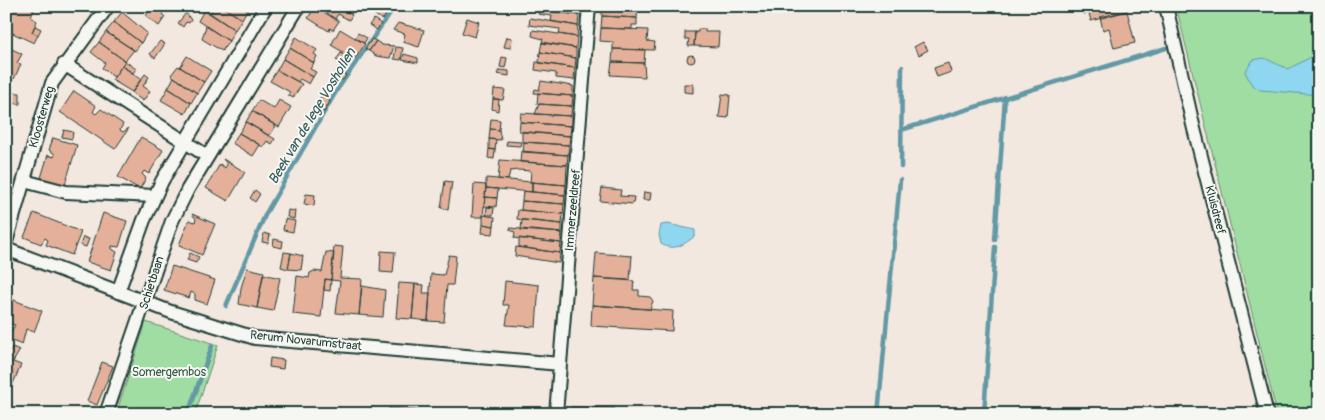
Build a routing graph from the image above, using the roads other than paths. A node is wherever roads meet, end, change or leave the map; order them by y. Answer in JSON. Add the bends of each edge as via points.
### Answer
{"nodes":[{"id":1,"x":108,"y":6,"type":"edge"},
{"id":2,"x":266,"y":6,"type":"edge"},
{"id":3,"x":299,"y":6,"type":"edge"},
{"id":4,"x":589,"y":6,"type":"edge"},
{"id":5,"x":1166,"y":6,"type":"edge"},
{"id":6,"x":64,"y":64,"type":"junction"},
{"id":7,"x":184,"y":143,"type":"junction"},
{"id":8,"x":207,"y":156,"type":"junction"},
{"id":9,"x":24,"y":181,"type":"junction"},
{"id":10,"x":155,"y":196,"type":"junction"},
{"id":11,"x":6,"y":242,"type":"edge"},
{"id":12,"x":6,"y":249,"type":"edge"},
{"id":13,"x":118,"y":292,"type":"junction"},
{"id":14,"x":146,"y":303,"type":"junction"},
{"id":15,"x":560,"y":364,"type":"junction"},
{"id":16,"x":106,"y":414,"type":"edge"},
{"id":17,"x":556,"y":414,"type":"edge"},
{"id":18,"x":1267,"y":414,"type":"edge"}],
"edges":[{"from":1,"to":6,"type":"street","name":"Kloosterweg"},
{"from":2,"to":7,"type":"street"},
{"from":3,"to":8,"type":"street","name":"Schietbaan"},
{"from":4,"to":15,"type":"street","name":"Immerzeeldreef"},
{"from":5,"to":18,"type":"street","name":"Kluisdreef"},
{"from":6,"to":7,"type":"street"},
{"from":6,"to":9,"type":"street","name":"Kloosterweg","via":[[52,82]]},
{"from":7,"to":8,"type":"street"},
{"from":7,"to":10,"type":"street"},
{"from":8,"to":14,"type":"street","name":"Schietbaan","via":[[172,222]]},
{"from":9,"to":10,"type":"street","via":[[66,192]]},
{"from":9,"to":11,"type":"street","name":"Kloosterweg"},
{"from":10,"to":13,"type":"street"},
{"from":12,"to":13,"type":"street","name":"Rerum Novarumstraat"},
{"from":13,"to":14,"type":"street","name":"Rerum Novarumstraat"},
{"from":14,"to":15,"type":"street","name":"Rerum Novarumstraat","via":[[255,338]]},
{"from":14,"to":16,"type":"street","name":"Schietbaan"},
{"from":15,"to":17,"type":"street","name":"Immerzeeldreef"}]}
